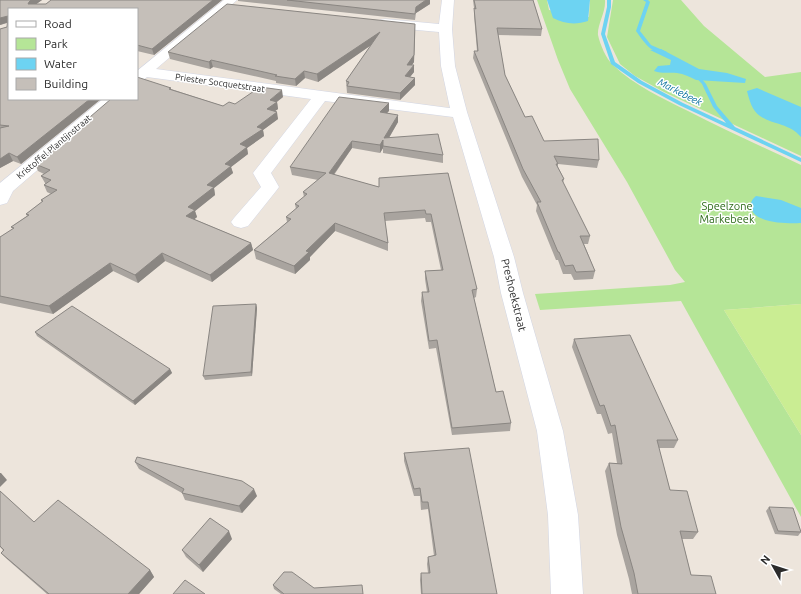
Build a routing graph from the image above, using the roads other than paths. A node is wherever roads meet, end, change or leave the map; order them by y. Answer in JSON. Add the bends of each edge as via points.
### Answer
{"nodes":[{"id":1,"x":448,"y":0,"type":"edge"},
{"id":2,"x":232,"y":4,"type":"edge"},
{"id":3,"x":376,"y":22,"type":"edge"},
{"id":4,"x":445,"y":29,"type":"junction"},
{"id":5,"x":140,"y":75,"type":"edge"},
{"id":6,"x":320,"y":97,"type":"junction"},
{"id":7,"x":111,"y":100,"type":"edge"},
{"id":8,"x":459,"y":112,"type":"junction"},
{"id":9,"x":0,"y":199,"type":"edge"},
{"id":10,"x":241,"y":222,"type":"dead end"},
{"id":11,"x":567,"y":594,"type":"edge"}],
"edges":[{"from":1,"to":4,"type":"street","name":"Preshoekstraat"},
{"from":2,"to":5,"type":"street"},
{"from":3,"to":4,"type":"street"},
{"from":4,"to":8,"type":"street","name":"Preshoekstraat","via":[[448,66]]},
{"from":5,"to":6,"type":"street","name":"Priester Socquetstraat"},
{"from":6,"to":8,"type":"street","name":"Priester Socquetstraat","via":[[449,113]]},
{"from":6,"to":10,"type":"street","via":[[262,173],[270,187]]},
{"from":7,"to":9,"type":"street","name":"Kristoffel Plantijnstraat","via":[[5,188]]},
{"from":8,"to":11,"type":"street","name":"Preshoekstraat","via":[[504,257],[550,431],[563,515]]}]}
